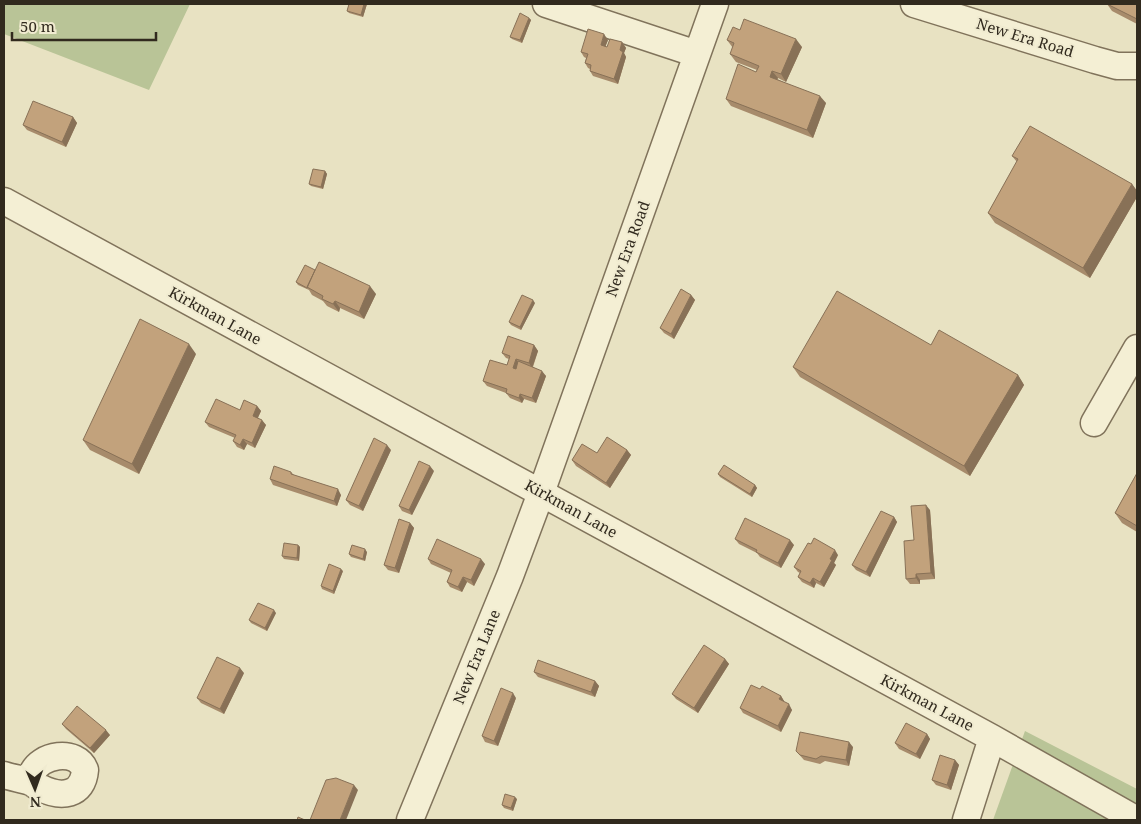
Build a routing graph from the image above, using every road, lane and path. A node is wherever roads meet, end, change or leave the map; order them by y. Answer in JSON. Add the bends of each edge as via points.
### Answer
{"nodes":[{"id":1,"x":546,"y":4,"type":"edge"},
{"id":2,"x":715,"y":4,"type":"edge"},
{"id":3,"x":914,"y":4,"type":"edge"},
{"id":4,"x":697,"y":54,"type":"junction"},
{"id":5,"x":1137,"y":66,"type":"edge"},
{"id":6,"x":4,"y":201,"type":"edge"},
{"id":7,"x":1137,"y":348,"type":"edge"},
{"id":8,"x":1094,"y":423,"type":"dead end"},
{"id":9,"x":542,"y":493,"type":"junction"},
{"id":10,"x":992,"y":738,"type":"junction"},
{"id":11,"x":4,"y":776,"type":"edge"},
{"id":12,"x":32,"y":783,"type":"dead end"},
{"id":13,"x":410,"y":820,"type":"edge"},
{"id":14,"x":966,"y":820,"type":"edge"},
{"id":15,"x":1137,"y":820,"type":"edge"}],
"edges":[{"from":1,"to":4,"type":"street"},
{"from":2,"to":4,"type":"street","name":"New Era Road"},
{"from":3,"to":5,"type":"street","name":"New Era Road","via":[[1095,60],[1117,66]]},
{"from":4,"to":9,"type":"street","name":"New Era Road"},
{"from":6,"to":9,"type":"street","name":"Kirkman Lane"},
{"from":7,"to":8,"type":"street"},
{"from":9,"to":10,"type":"street","name":"Kirkman Lane"},
{"from":9,"to":13,"type":"street","name":"New Era Lane"},
{"from":10,"to":14,"type":"street"},
{"from":10,"to":15,"type":"street","name":"Kirkman Lane"},
{"from":11,"to":12,"type":"street"}]}
